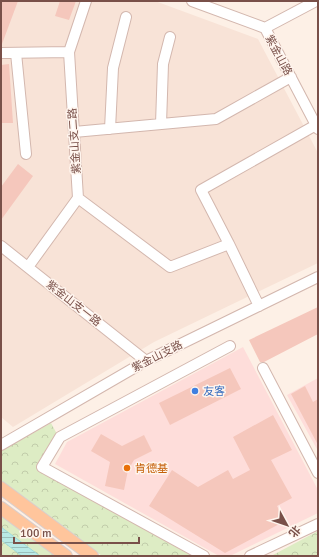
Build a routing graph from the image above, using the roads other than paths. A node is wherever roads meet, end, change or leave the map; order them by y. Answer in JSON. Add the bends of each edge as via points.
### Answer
{"nodes":[{"id":1,"x":86,"y":1,"type":"edge"},
{"id":2,"x":192,"y":1,"type":"edge"},
{"id":3,"x":316,"y":1,"type":"edge"},
{"id":4,"x":126,"y":18,"type":"dead end"},
{"id":5,"x":265,"y":28,"type":"junction"},
{"id":6,"x":170,"y":37,"type":"dead end"},
{"id":7,"x":69,"y":52,"type":"junction"},
{"id":8,"x":1,"y":53,"type":"edge"},
{"id":9,"x":16,"y":53,"type":"junction"},
{"id":10,"x":291,"y":77,"type":"junction"},
{"id":11,"x":160,"y":124,"type":"junction"},
{"id":12,"x":317,"y":127,"type":"edge"},
{"id":13,"x":110,"y":129,"type":"junction"},
{"id":14,"x":74,"y":132,"type":"junction"},
{"id":15,"x":26,"y":154,"type":"dead end"},
{"id":16,"x":78,"y":198,"type":"junction"},
{"id":17,"x":229,"y":244,"type":"junction"},
{"id":18,"x":1,"y":246,"type":"edge"},
{"id":19,"x":28,"y":267,"type":"junction"},
{"id":20,"x":318,"y":277,"type":"edge"},
{"id":21,"x":259,"y":306,"type":"junction"},
{"id":22,"x":230,"y":346,"type":"dead end"},
{"id":23,"x":146,"y":361,"type":"junction"},
{"id":24,"x":263,"y":368,"type":"dead end"},
{"id":25,"x":1,"y":445,"type":"edge"},
{"id":26,"x":318,"y":473,"type":"edge"},
{"id":27,"x":1,"y":488,"type":"edge"},
{"id":28,"x":1,"y":508,"type":"edge"},
{"id":29,"x":318,"y":524,"type":"edge"},
{"id":30,"x":66,"y":556,"type":"edge"},
{"id":31,"x":92,"y":556,"type":"edge"},
{"id":32,"x":204,"y":556,"type":"edge"},
{"id":33,"x":250,"y":556,"type":"edge"}],
"edges":[{"from":1,"to":7,"type":"street","name":"紫金山支二路"},
{"from":2,"to":5,"type":"street","name":"紫金山路"},
{"from":3,"to":5,"type":"street"},
{"from":4,"to":13,"type":"street","via":[[113,68]]},
{"from":5,"to":10,"type":"street","name":"紫金山路"},
{"from":6,"to":11,"type":"street","via":[[163,64]]},
{"from":7,"to":9,"type":"street"},
{"from":7,"to":14,"type":"street","name":"紫金山支二路"},
{"from":8,"to":9,"type":"street"},
{"from":9,"to":15,"type":"street"},
{"from":10,"to":11,"type":"street","via":[[216,119]]},
{"from":10,"to":12,"type":"street","name":"紫金山路"},
{"from":11,"to":13,"type":"street"},
{"from":12,"to":17,"type":"street","via":[[201,190]]},
{"from":13,"to":14,"type":"street"},
{"from":14,"to":16,"type":"street","name":"紫金山支二路"},
{"from":16,"to":17,"type":"street","via":[[170,268]]},
{"from":16,"to":19,"type":"street"},
{"from":17,"to":21,"type":"street"},
{"from":18,"to":19,"type":"street","name":"紫金山支一路"},
{"from":19,"to":23,"type":"street","name":"紫金山支一路"},
{"from":20,"to":21,"type":"street","name":"紫金山支路"},
{"from":21,"to":23,"type":"street","name":"紫金山支路"},
{"from":22,"to":32,"type":"street","via":[[60,437],[42,467]]},
{"from":23,"to":25,"type":"street","name":"紫金山支路"},
{"from":24,"to":26,"type":"street"},
{"from":27,"to":31,"type":"main road"},
{"from":28,"to":30,"type":"main road"},
{"from":29,"to":33,"type":"street"}]}
